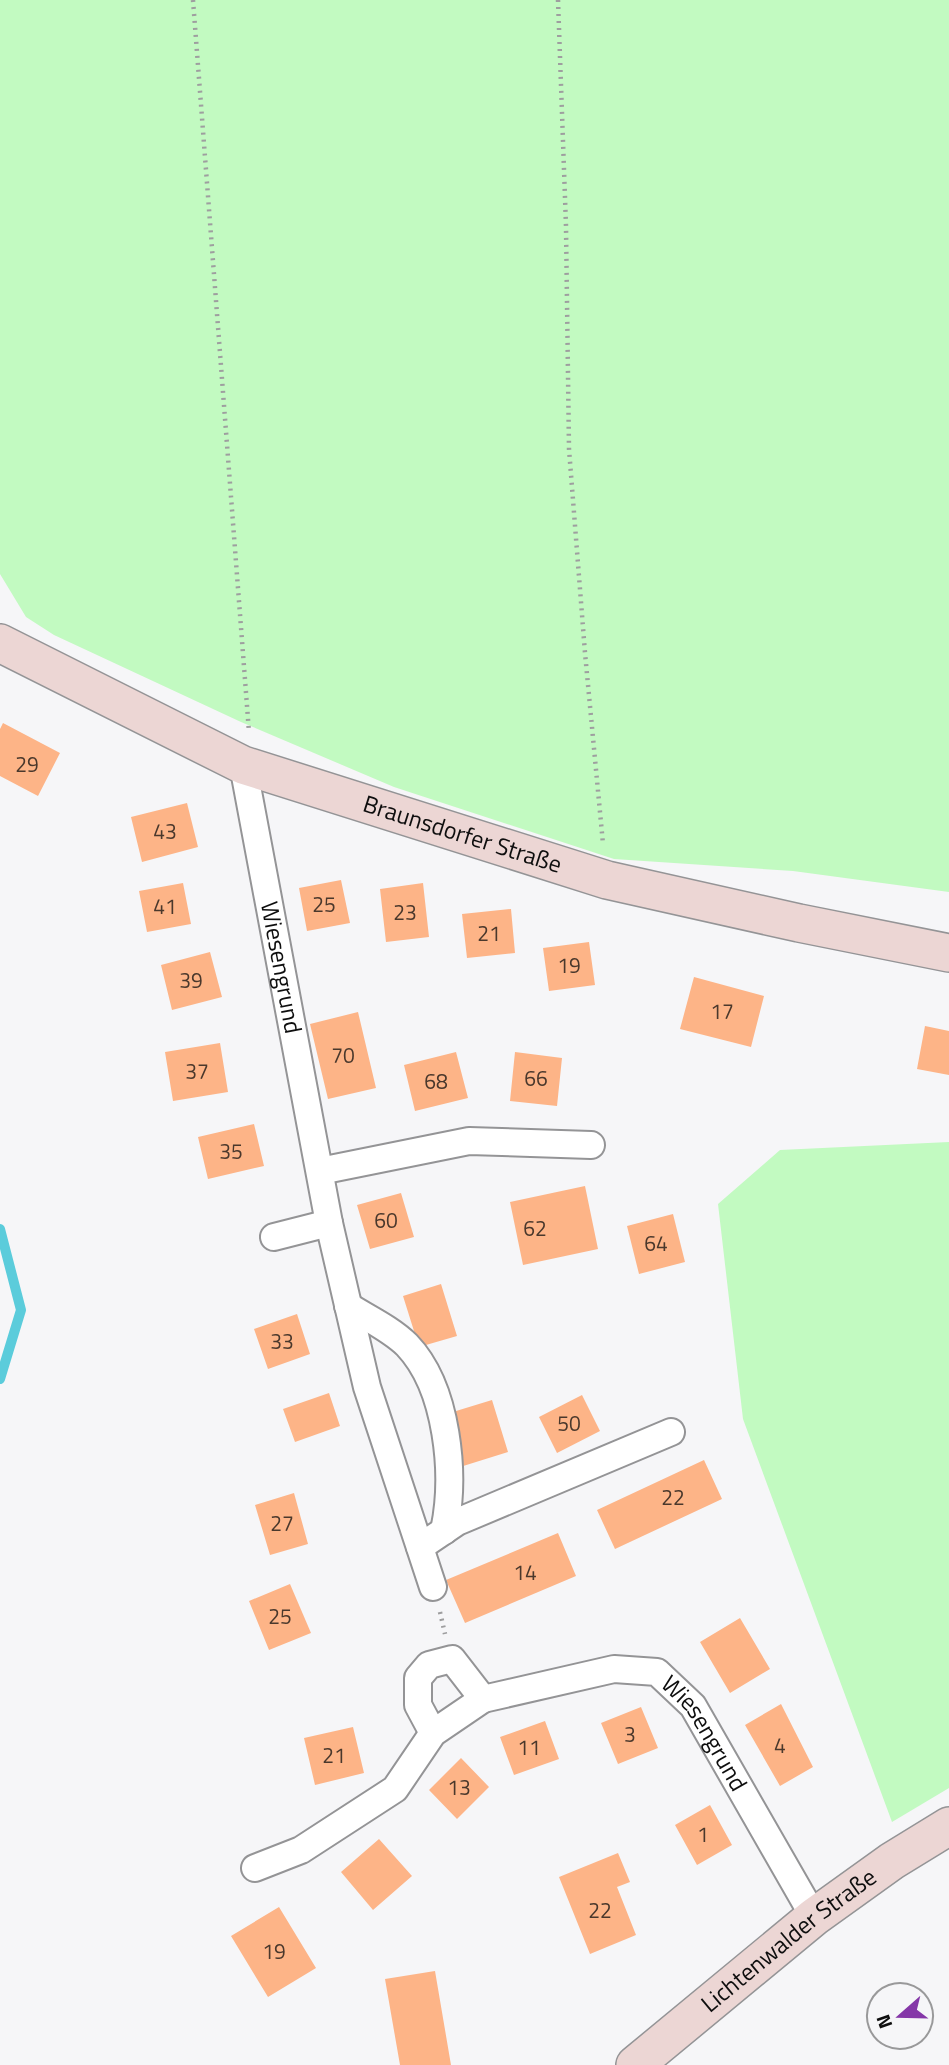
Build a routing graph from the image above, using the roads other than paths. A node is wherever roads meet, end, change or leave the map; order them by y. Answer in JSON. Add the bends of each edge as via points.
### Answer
{"nodes":[{"id":1,"x":0,"y":643,"type":"edge"},
{"id":2,"x":243,"y":765,"type":"junction"},
{"id":3,"x":949,"y":953,"type":"edge"},
{"id":4,"x":591,"y":1145,"type":"dead end"},
{"id":5,"x":320,"y":1171,"type":"junction"},
{"id":6,"x":329,"y":1223,"type":"junction"},
{"id":7,"x":274,"y":1237,"type":"dead end"},
{"id":8,"x":348,"y":1306,"type":"junction"},
{"id":9,"x":671,"y":1432,"type":"dead end"},
{"id":10,"x":444,"y":1531,"type":"junction"},
{"id":11,"x":420,"y":1547,"type":"junction"},
{"id":12,"x":433,"y":1587,"type":"road end"},
{"id":13,"x":483,"y":1699,"type":"junction"},
{"id":14,"x":433,"y":1733,"type":"junction"},
{"id":15,"x":949,"y":1826,"type":"edge"},
{"id":16,"x":255,"y":1868,"type":"dead end"},
{"id":17,"x":814,"y":1917,"type":"junction"},
{"id":18,"x":635,"y":2065,"type":"edge"}],
"edges":[{"from":1,"to":2,"type":"street","name":"Braunsdorfer Straße"},
{"from":2,"to":3,"type":"street","name":"Braunsdorfer Straße","via":[[607,880]]},
{"from":2,"to":5,"type":"street","name":"Wiesengrund"},
{"from":4,"to":5,"type":"street","via":[[469,1141]]},
{"from":5,"to":6,"type":"street","name":"Wiesengrund"},
{"from":6,"to":7,"type":"street"},
{"from":6,"to":8,"type":"street","name":"Wiesengrund"},
{"from":8,"to":10,"type":"street","via":[[405,1344],[426,1369],[447,1450],[449,1511]]},
{"from":8,"to":11,"type":"street","name":"Wiesengrund","via":[[367,1387]]},
{"from":9,"to":10,"type":"street"},
{"from":10,"to":11,"type":"street"},
{"from":11,"to":12,"type":"street","name":"Wiesengrund"},
{"from":13,"to":14,"type":"street","name":"Wiesengrund"},
{"from":13,"to":14,"type":"street","via":[[452,1659],[429,1665],[418,1678],[418,1705]]},
{"from":13,"to":17,"type":"street","name":"Wiesengrund","via":[[614,1668],[657,1672],[693,1706]]},
{"from":14,"to":16,"type":"street","name":"Wiesengrund","via":[[395,1789],[301,1850]]},
{"from":15,"to":17,"type":"street","name":"Lichtenwalder Straße"},
{"from":17,"to":18,"type":"street","name":"Lichtenwalder Straße"}]}
